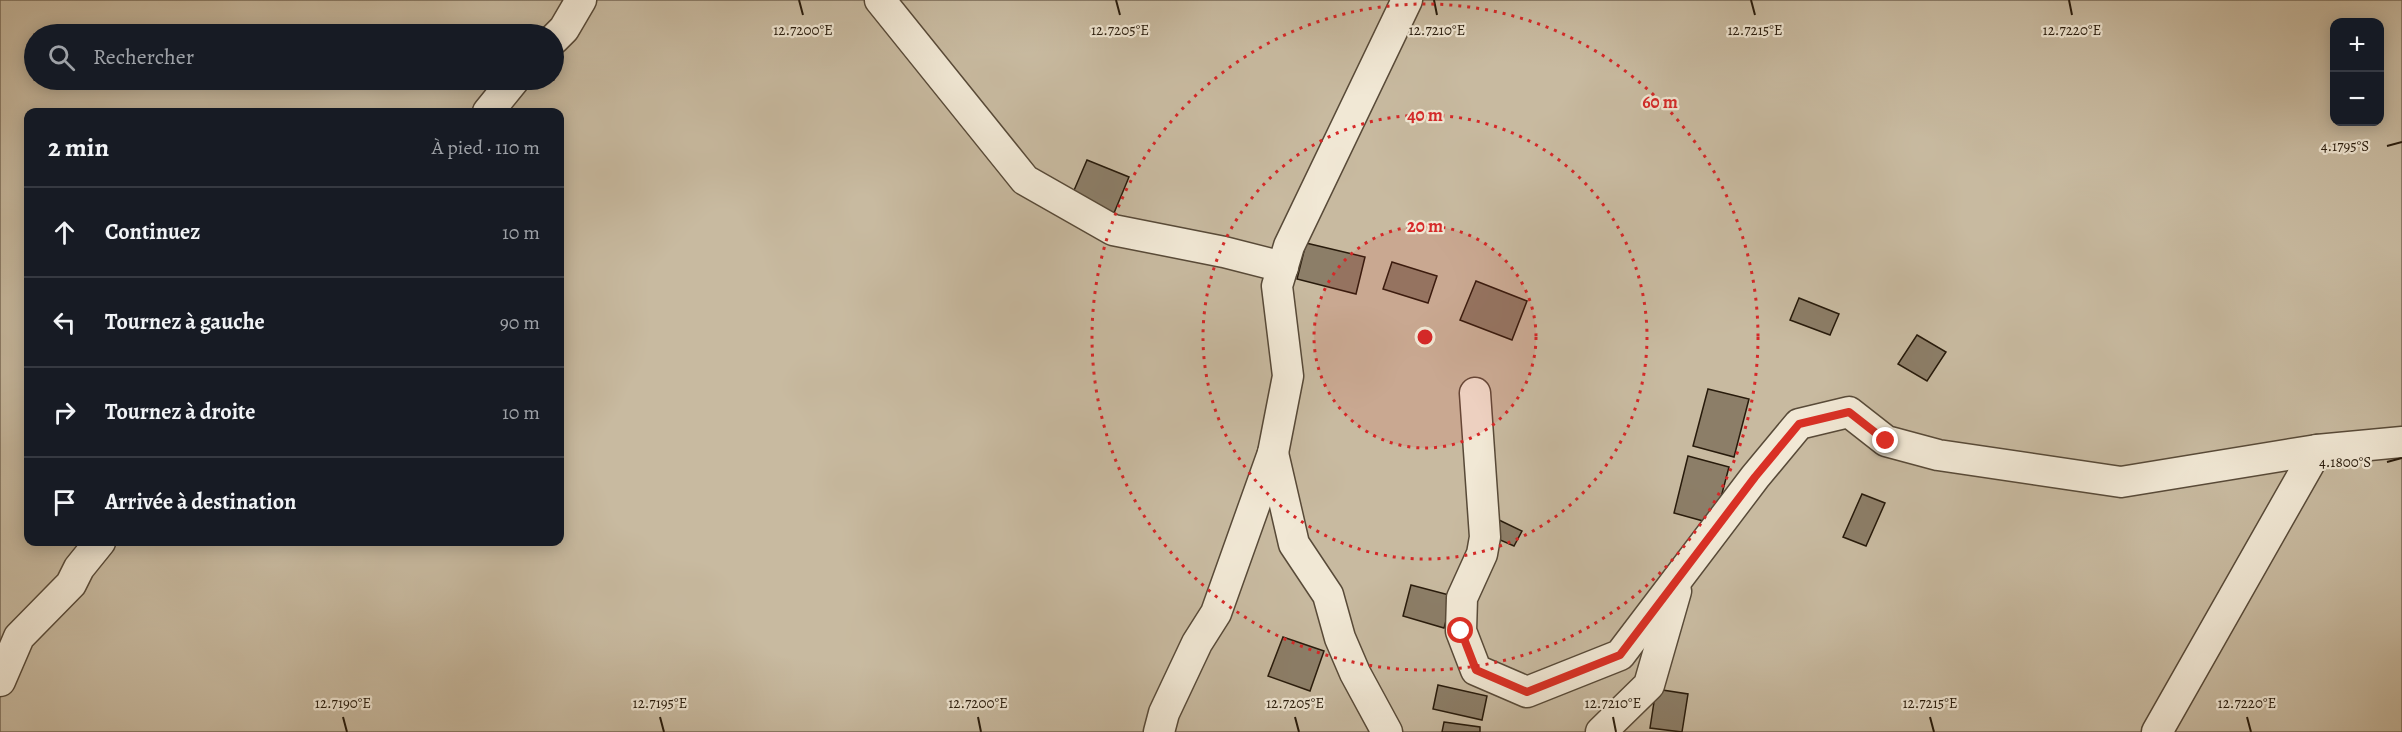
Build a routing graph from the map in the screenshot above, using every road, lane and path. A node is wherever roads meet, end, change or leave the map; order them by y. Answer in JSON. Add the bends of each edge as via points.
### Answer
{"nodes":[{"id":1,"x":581,"y":0,"type":"edge"},
{"id":2,"x":880,"y":0,"type":"edge"},
{"id":3,"x":1407,"y":0,"type":"edge"},
{"id":4,"x":564,"y":29,"type":"edge"},
{"id":5,"x":506,"y":90,"type":"edge"},
{"id":6,"x":491,"y":108,"type":"edge"},
{"id":7,"x":1283,"y":267,"type":"junction"},
{"id":8,"x":1475,"y":393,"type":"dead end"},
{"id":9,"x":2402,"y":442,"type":"edge"},
{"id":10,"x":2317,"y":450,"type":"junction"},
{"id":11,"x":1273,"y":453,"type":"junction"},
{"id":12,"x":97,"y":546,"type":"edge"},
{"id":13,"x":1682,"y":573,"type":"junction"},
{"id":14,"x":0,"y":681,"type":"edge"},
{"id":15,"x":1159,"y":732,"type":"edge"},
{"id":16,"x":1387,"y":732,"type":"edge"},
{"id":17,"x":1601,"y":732,"type":"edge"},
{"id":18,"x":2157,"y":732,"type":"edge"}],
"edges":[{"from":1,"to":4,"type":"street"},
{"from":2,"to":7,"type":"street","via":[[1025,180],[1113,230]]},
{"from":3,"to":7,"type":"street","via":[[1289,246]]},
{"from":5,"to":6,"type":"street"},
{"from":7,"to":11,"type":"street","via":[[1276,286],[1288,376]]},
{"from":8,"to":13,"type":"street","via":[[1485,537],[1482,554],[1462,598],[1461,631],[1476,670],[1527,692],[1620,655]]},
{"from":9,"to":10,"type":"street"},
{"from":10,"to":13,"type":"street","via":[[2121,482],[1938,455],[1886,441],[1849,412],[1799,424]]},
{"from":10,"to":18,"type":"street"},
{"from":11,"to":15,"type":"street","via":[[1216,613],[1197,643]]},
{"from":11,"to":16,"type":"street","via":[[1294,544],[1328,595],[1355,673]]},
{"from":12,"to":14,"type":"street","via":[[72,584],[19,637]]},
{"from":13,"to":17,"type":"street","via":[[1649,685]]}]}
